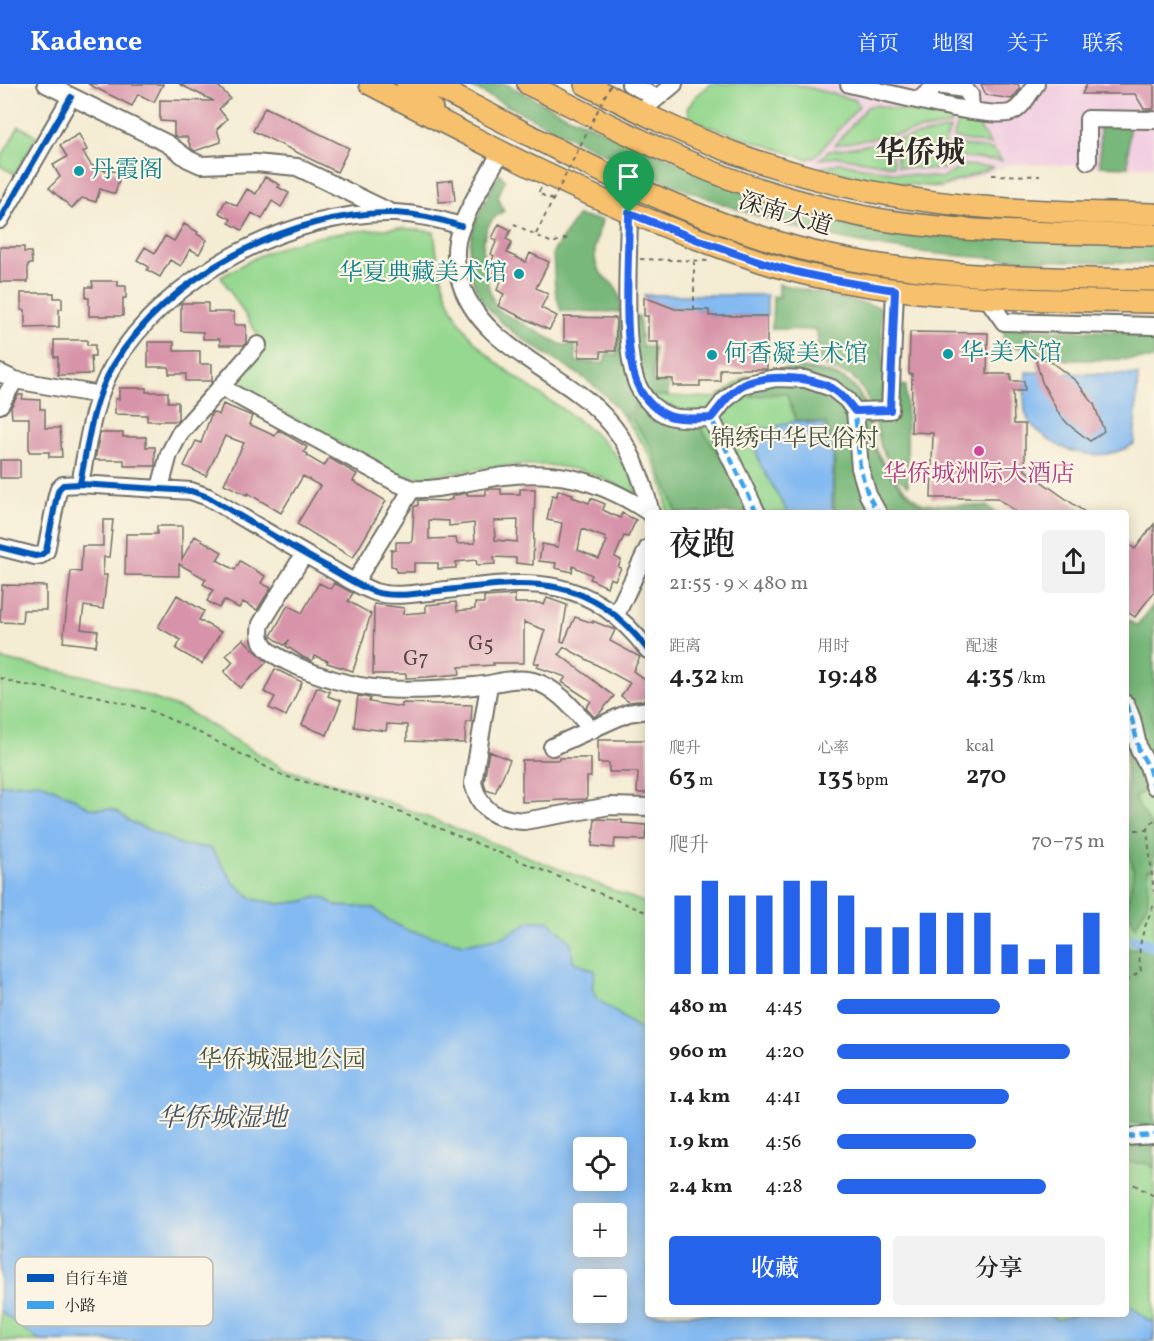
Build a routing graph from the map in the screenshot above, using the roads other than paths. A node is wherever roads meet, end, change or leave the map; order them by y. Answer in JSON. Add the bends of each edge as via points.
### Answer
{"nodes":[{"id":1,"x":46,"y":84,"type":"edge"},
{"id":2,"x":370,"y":84,"type":"edge"},
{"id":3,"x":407,"y":84,"type":"edge"},
{"id":4,"x":431,"y":84,"type":"edge"},
{"id":5,"x":528,"y":84,"type":"edge"},
{"id":6,"x":630,"y":84,"type":"edge"},
{"id":7,"x":674,"y":84,"type":"edge"},
{"id":8,"x":849,"y":84,"type":"edge"},
{"id":9,"x":1036,"y":84,"type":"edge"},
{"id":10,"x":583,"y":85,"type":"edge"},
{"id":11,"x":71,"y":97,"type":"junction"},
{"id":12,"x":649,"y":104,"type":"junction"},
{"id":13,"x":1154,"y":120,"type":"edge"},
{"id":14,"x":448,"y":124,"type":"junction"},
{"id":15,"x":501,"y":152,"type":"junction"},
{"id":16,"x":736,"y":154,"type":"junction"},
{"id":17,"x":1088,"y":161,"type":"dead end"},
{"id":18,"x":834,"y":210,"type":"junction"},
{"id":19,"x":394,"y":213,"type":"junction"},
{"id":20,"x":629,"y":213,"type":"junction"},
{"id":21,"x":1154,"y":214,"type":"edge"},
{"id":22,"x":0,"y":220,"type":"edge"},
{"id":23,"x":461,"y":226,"type":"junction"},
{"id":24,"x":758,"y":236,"type":"junction"},
{"id":25,"x":1154,"y":236,"type":"edge"},
{"id":26,"x":1154,"y":280,"type":"edge"},
{"id":27,"x":856,"y":284,"type":"junction"},
{"id":28,"x":895,"y":290,"type":"junction"},
{"id":29,"x":987,"y":298,"type":"junction"},
{"id":30,"x":1154,"y":302,"type":"edge"},
{"id":31,"x":1154,"y":326,"type":"edge"},
{"id":32,"x":258,"y":345,"type":"dead end"},
{"id":33,"x":7,"y":376,"type":"edge"},
{"id":34,"x":221,"y":387,"type":"junction"},
{"id":35,"x":100,"y":395,"type":"junction"},
{"id":36,"x":0,"y":405,"type":"edge"},
{"id":37,"x":855,"y":411,"type":"junction"},
{"id":38,"x":711,"y":418,"type":"junction"},
{"id":39,"x":80,"y":484,"type":"junction"},
{"id":40,"x":160,"y":488,"type":"junction"},
{"id":41,"x":412,"y":489,"type":"junction"},
{"id":42,"x":646,"y":510,"type":"edge"},
{"id":43,"x":649,"y":510,"type":"edge"},
{"id":44,"x":757,"y":510,"type":"edge"},
{"id":45,"x":876,"y":510,"type":"edge"},
{"id":46,"x":0,"y":547,"type":"edge"},
{"id":47,"x":304,"y":554,"type":"junction"},
{"id":48,"x":645,"y":554,"type":"edge"},
{"id":49,"x":356,"y":582,"type":"junction"},
{"id":50,"x":616,"y":615,"type":"junction"},
{"id":51,"x":645,"y":647,"type":"edge"},
{"id":52,"x":489,"y":685,"type":"junction"},
{"id":53,"x":645,"y":710,"type":"edge"},
{"id":54,"x":1129,"y":711,"type":"edge"},
{"id":55,"x":592,"y":729,"type":"junction"},
{"id":56,"x":552,"y":747,"type":"dead end"},
{"id":57,"x":1154,"y":786,"type":"edge"},
{"id":58,"x":645,"y":807,"type":"edge"},
{"id":59,"x":1154,"y":1135,"type":"edge"},
{"id":60,"x":1129,"y":1137,"type":"edge"}],
"edges":[{"from":1,"to":11,"type":"street"},
{"from":2,"to":14,"type":"main road"},
{"from":3,"to":14,"type":"main road"},
{"from":4,"to":24,"type":"main road","name":"深南大道","via":[[601,171]]},
{"from":5,"to":18,"type":"main road","name":"深南大道","via":[[697,166]]},
{"from":6,"to":12,"type":"street"},
{"from":7,"to":12,"type":"street"},
{"from":8,"to":9,"type":"street","via":[[993,114],[1010,113]]},
{"from":10,"to":12,"type":"main road"},
{"from":11,"to":19,"type":"street","via":[[168,144],[201,165],[297,166]]},
{"from":11,"to":22,"type":"street"},
{"from":12,"to":16,"type":"main road","via":[[685,133]]},
{"from":13,"to":17,"type":"street","via":[[1088,119]]},
{"from":14,"to":15,"type":"main road"},
{"from":15,"to":20,"type":"main road"},
{"from":15,"to":23,"type":"street"},
{"from":16,"to":18,"type":"main road"},
{"from":16,"to":21,"type":"main road","via":[[818,179],[932,201],[993,208]]},
{"from":18,"to":25,"type":"main road","name":"深南大道","via":[[884,220],[986,231]]},
{"from":19,"to":23,"type":"street"},
{"from":19,"to":35,"type":"street","via":[[345,218],[290,231],[215,267],[175,294],[146,322],[122,352]]},
{"from":20,"to":27,"type":"main road","via":[[759,261]]},
{"from":20,"to":38,"type":"street","via":[[629,342],[638,387],[648,403],[670,416]]},
{"from":23,"to":43,"type":"street","via":[[456,256],[468,302],[510,345],[586,398],[604,416],[631,454]]},
{"from":24,"to":26,"type":"main road","name":"深南大道","via":[[840,258],[939,272]]},
{"from":24,"to":27,"type":"main road"},
{"from":27,"to":28,"type":"main road"},
{"from":28,"to":29,"type":"main road"},
{"from":28,"to":37,"type":"street","via":[[890,410]]},
{"from":29,"to":30,"type":"main road"},
{"from":29,"to":31,"type":"street","via":[[1004,322]]},
{"from":32,"to":34,"type":"street"},
{"from":33,"to":35,"type":"street"},
{"from":33,"to":36,"type":"street"},
{"from":34,"to":40,"type":"street","via":[[180,433]]},
{"from":34,"to":41,"type":"street"},
{"from":35,"to":39,"type":"street"},
{"from":37,"to":38,"type":"street","via":[[832,388],[805,379],[776,378],[743,385]]},
{"from":37,"to":45,"type":"street","via":[[860,468]]},
{"from":38,"to":44,"type":"street"},
{"from":39,"to":40,"type":"street"},
{"from":39,"to":46,"type":"street","via":[[68,483],[58,489],[49,545],[41,555]]},
{"from":40,"to":47,"type":"street","via":[[200,494]]},
{"from":41,"to":42,"type":"street","via":[[509,476],[566,477],[603,486]]},
{"from":41,"to":49,"type":"street"},
{"from":47,"to":49,"type":"street"},
{"from":47,"to":52,"type":"street","via":[[261,624],[260,641],[266,648],[321,676],[377,690]]},
{"from":48,"to":50,"type":"street"},
{"from":49,"to":50,"type":"street","via":[[375,592],[394,595],[500,584],[540,584],[576,592]]},
{"from":50,"to":51,"type":"street"},
{"from":52,"to":55,"type":"street","via":[[524,679],[542,684]]},
{"from":52,"to":58,"type":"street","via":[[473,783],[476,796],[496,816],[524,821],[610,806]]},
{"from":53,"to":55,"type":"street","via":[[628,713]]},
{"from":54,"to":57,"type":"street"},
{"from":55,"to":56,"type":"street"},
{"from":59,"to":60,"type":"street"}]}
